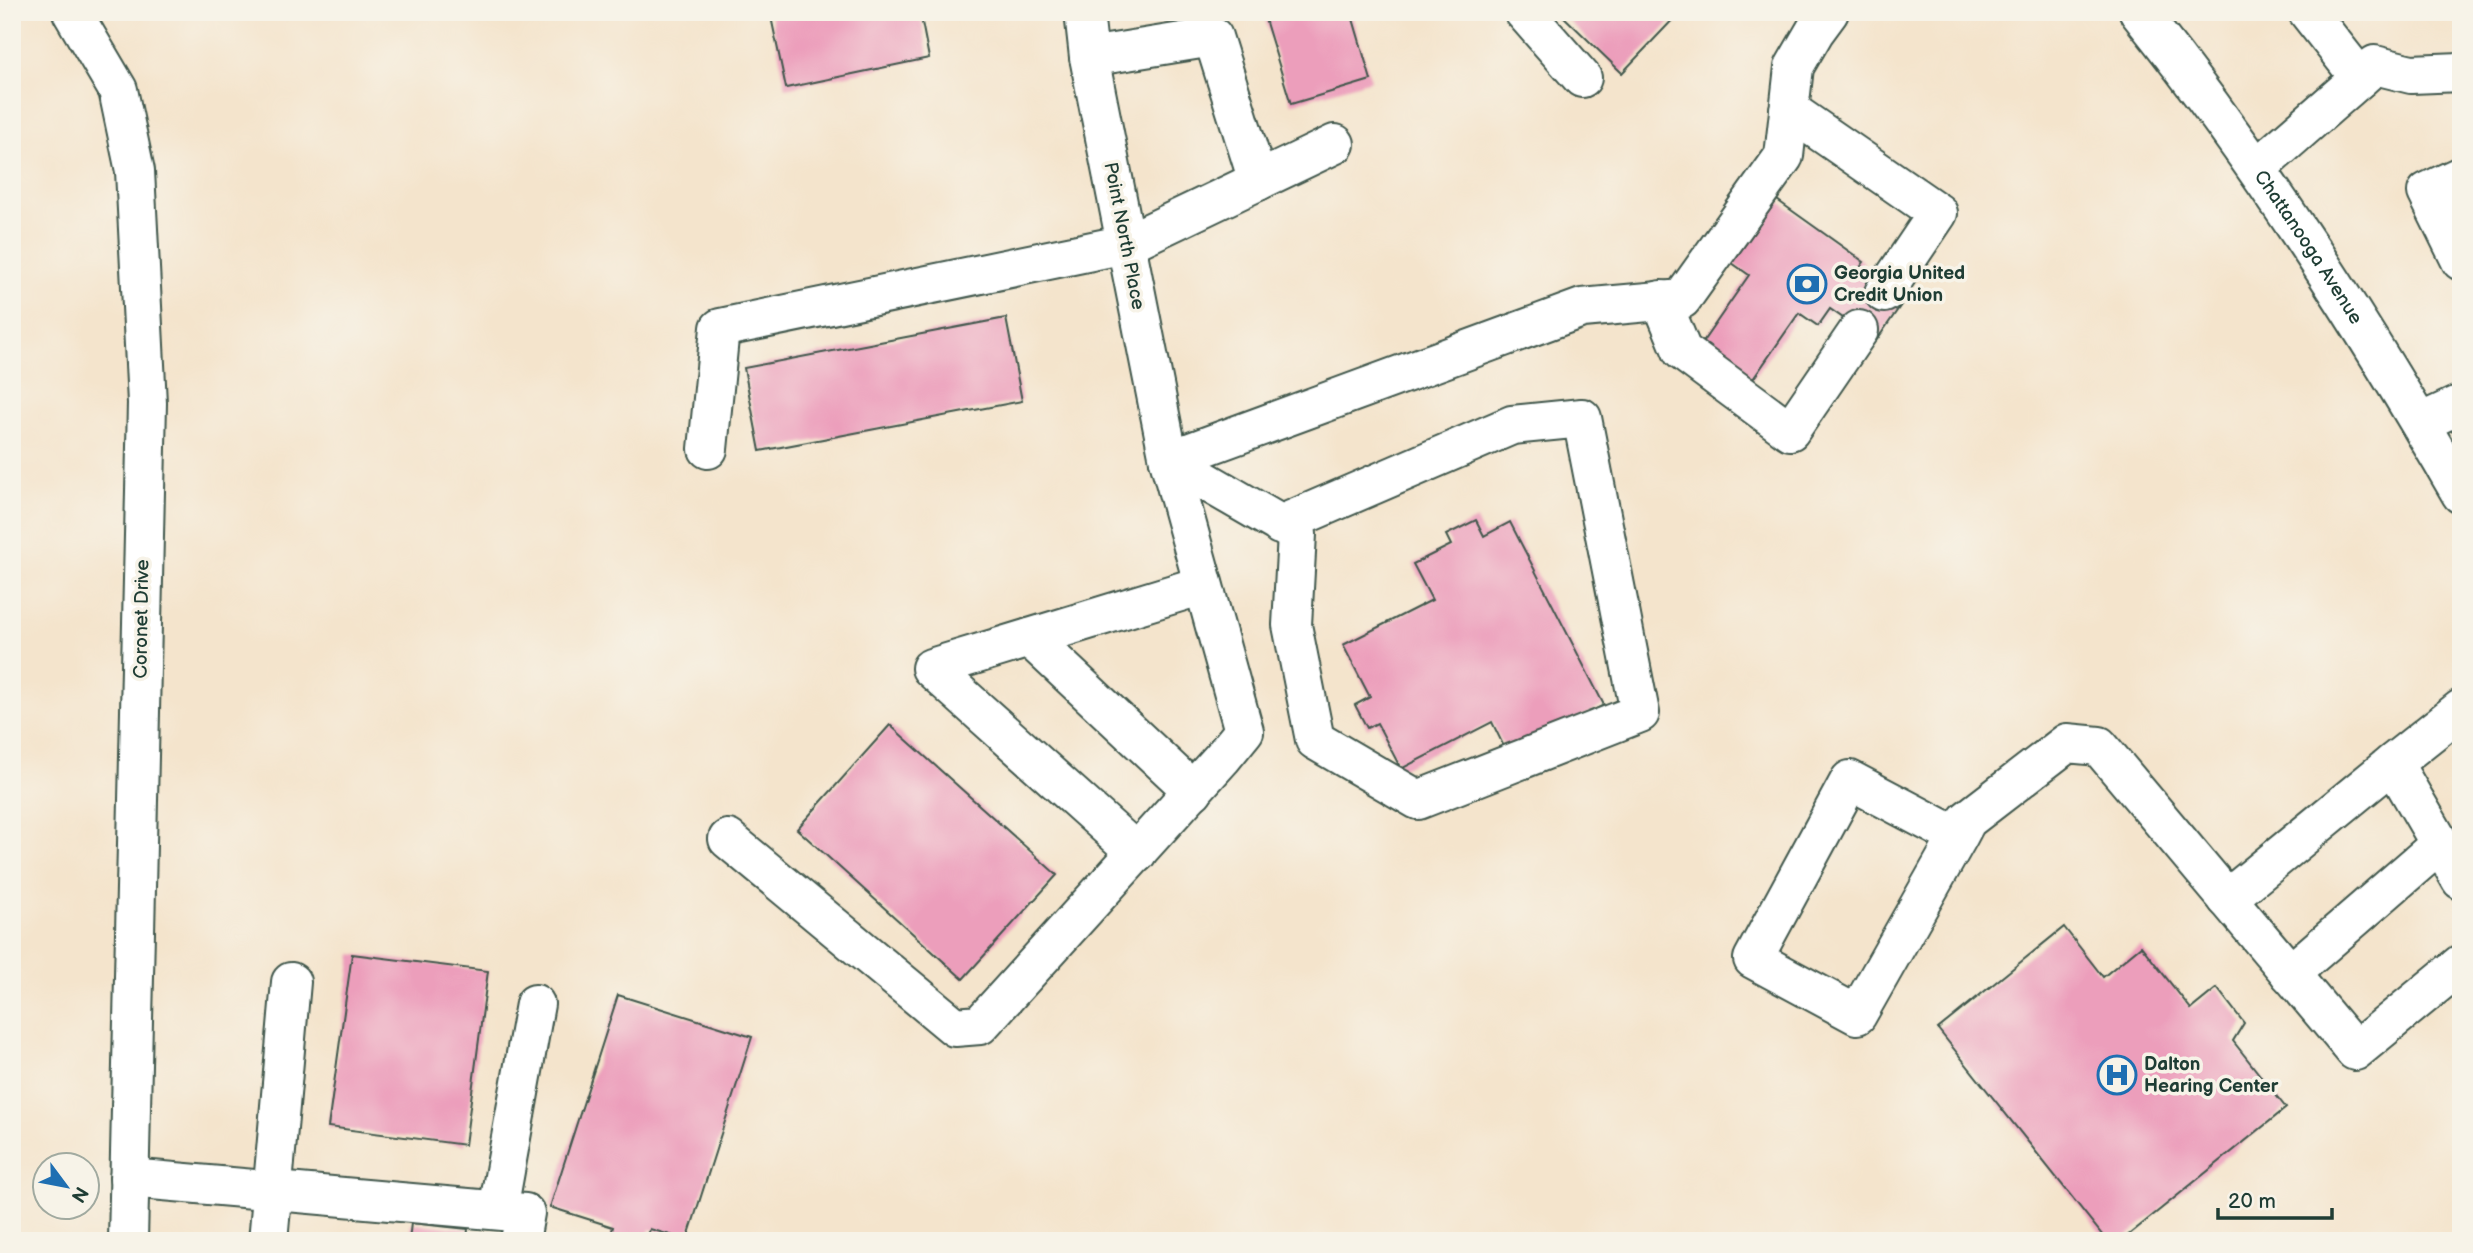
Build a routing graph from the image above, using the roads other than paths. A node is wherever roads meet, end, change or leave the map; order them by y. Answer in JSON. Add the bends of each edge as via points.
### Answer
{"nodes":[{"id":1,"x":72,"y":12,"type":"edge"},
{"id":2,"x":1084,"y":12,"type":"edge"},
{"id":3,"x":1524,"y":12,"type":"edge"},
{"id":4,"x":1829,"y":12,"type":"edge"},
{"id":5,"x":2138,"y":12,"type":"edge"},
{"id":6,"x":2308,"y":12,"type":"edge"},
{"id":7,"x":1089,"y":57,"type":"junction"},
{"id":8,"x":2461,"y":72,"type":"edge"},
{"id":9,"x":1582,"y":78,"type":"dead end"},
{"id":10,"x":2360,"y":78,"type":"junction"},
{"id":11,"x":1789,"y":110,"type":"junction"},
{"id":12,"x":1335,"y":145,"type":"dead end"},
{"id":13,"x":2257,"y":168,"type":"junction"},
{"id":14,"x":2461,"y":176,"type":"edge"},
{"id":15,"x":1258,"y":181,"type":"junction"},
{"id":16,"x":1126,"y":244,"type":"junction"},
{"id":17,"x":2461,"y":261,"type":"edge"},
{"id":18,"x":1884,"y":293,"type":"dead end"},
{"id":19,"x":1661,"y":300,"type":"junction"},
{"id":20,"x":1859,"y":330,"type":"dead end"},
{"id":21,"x":2461,"y":404,"type":"edge"},
{"id":22,"x":2420,"y":423,"type":"junction"},
{"id":23,"x":708,"y":449,"type":"dead end"},
{"id":24,"x":1168,"y":460,"type":"junction"},
{"id":25,"x":2461,"y":494,"type":"edge"},
{"id":26,"x":1280,"y":525,"type":"junction"},
{"id":27,"x":1203,"y":585,"type":"junction"},
{"id":28,"x":1030,"y":638,"type":"junction"},
{"id":29,"x":2461,"y":709,"type":"edge"},
{"id":30,"x":2393,"y":763,"type":"junction"},
{"id":31,"x":1193,"y":791,"type":"junction"},
{"id":32,"x":1958,"y":837,"type":"junction"},
{"id":33,"x":728,"y":839,"type":"dead end"},
{"id":34,"x":2440,"y":844,"type":"junction"},
{"id":35,"x":1137,"y":853,"type":"junction"},
{"id":36,"x":2461,"y":880,"type":"edge"},
{"id":37,"x":2227,"y":899,"type":"junction"},
{"id":38,"x":2461,"y":964,"type":"edge"},
{"id":39,"x":2290,"y":974,"type":"junction"},
{"id":40,"x":291,"y":982,"type":"dead end"},
{"id":41,"x":535,"y":1004,"type":"dead end"},
{"id":42,"x":130,"y":1178,"type":"junction"},
{"id":43,"x":272,"y":1190,"type":"junction"},
{"id":44,"x":498,"y":1210,"type":"junction"},
{"id":45,"x":128,"y":1241,"type":"edge"},
{"id":46,"x":268,"y":1241,"type":"edge"},
{"id":47,"x":520,"y":1241,"type":"edge"}],
"edges":[{"from":1,"to":42,"type":"street","name":"Coronet Drive","via":[[118,90],[135,171],[147,403]]},
{"from":2,"to":7,"type":"street","name":"Point North Place"},
{"from":3,"to":9,"type":"street"},
{"from":4,"to":11,"type":"street","via":[[1794,67]]},
{"from":5,"to":13,"type":"street","name":"Chattanooga Avenue"},
{"from":6,"to":10,"type":"street"},
{"from":7,"to":15,"type":"street","via":[[1213,37]]},
{"from":7,"to":16,"type":"street","name":"Point North Place"},
{"from":8,"to":10,"type":"street","via":[[2411,74],[2375,65]]},
{"from":10,"to":13,"type":"street"},
{"from":11,"to":18,"type":"street","via":[[1938,213]]},
{"from":11,"to":19,"type":"street","via":[[1784,156],[1682,299]]},
{"from":12,"to":15,"type":"street"},
{"from":13,"to":22,"type":"street","name":"Chattanooga Avenue"},
{"from":14,"to":17,"type":"street","via":[[2427,192]]},
{"from":15,"to":16,"type":"street"},
{"from":16,"to":23,"type":"street","via":[[720,328]]},
{"from":16,"to":24,"type":"street","name":"Point North Place"},
{"from":19,"to":20,"type":"street","via":[[1682,351],[1790,430]]},
{"from":19,"to":24,"type":"street","via":[[1581,308]]},
{"from":21,"to":22,"type":"street"},
{"from":22,"to":25,"type":"street","name":"Chattanooga Avenue"},
{"from":24,"to":26,"type":"street"},
{"from":24,"to":27,"type":"street","name":"Point North Place"},
{"from":26,"to":26,"type":"street","via":[[1297,534],[1292,625],[1315,740],[1418,800],[1640,713],[1582,418],[1512,425]]},
{"from":27,"to":28,"type":"street"},
{"from":27,"to":31,"type":"street","name":"Point North Place","via":[[1244,732]]},
{"from":28,"to":31,"type":"street"},
{"from":28,"to":35,"type":"street","via":[[931,668]]},
{"from":29,"to":30,"type":"street"},
{"from":30,"to":34,"type":"street"},
{"from":30,"to":37,"type":"street"},
{"from":31,"to":35,"type":"street"},
{"from":32,"to":32,"type":"street","via":[[1857,1015],[1753,959],[1850,780]]},
{"from":32,"to":37,"type":"street","via":[[1967,820],[2067,743],[2099,746]]},
{"from":33,"to":35,"type":"street","via":[[955,1027],[980,1025]]},
{"from":34,"to":36,"type":"street"},
{"from":34,"to":39,"type":"street"},
{"from":37,"to":39,"type":"street"},
{"from":38,"to":39,"type":"street","via":[[2355,1051]]},
{"from":40,"to":43,"type":"street"},
{"from":41,"to":44,"type":"street"},
{"from":42,"to":43,"type":"street"},
{"from":42,"to":45,"type":"street","name":"Coronet Drive"},
{"from":43,"to":44,"type":"street"},
{"from":43,"to":46,"type":"street"},
{"from":44,"to":47,"type":"street","via":[[525,1213]]}]}
